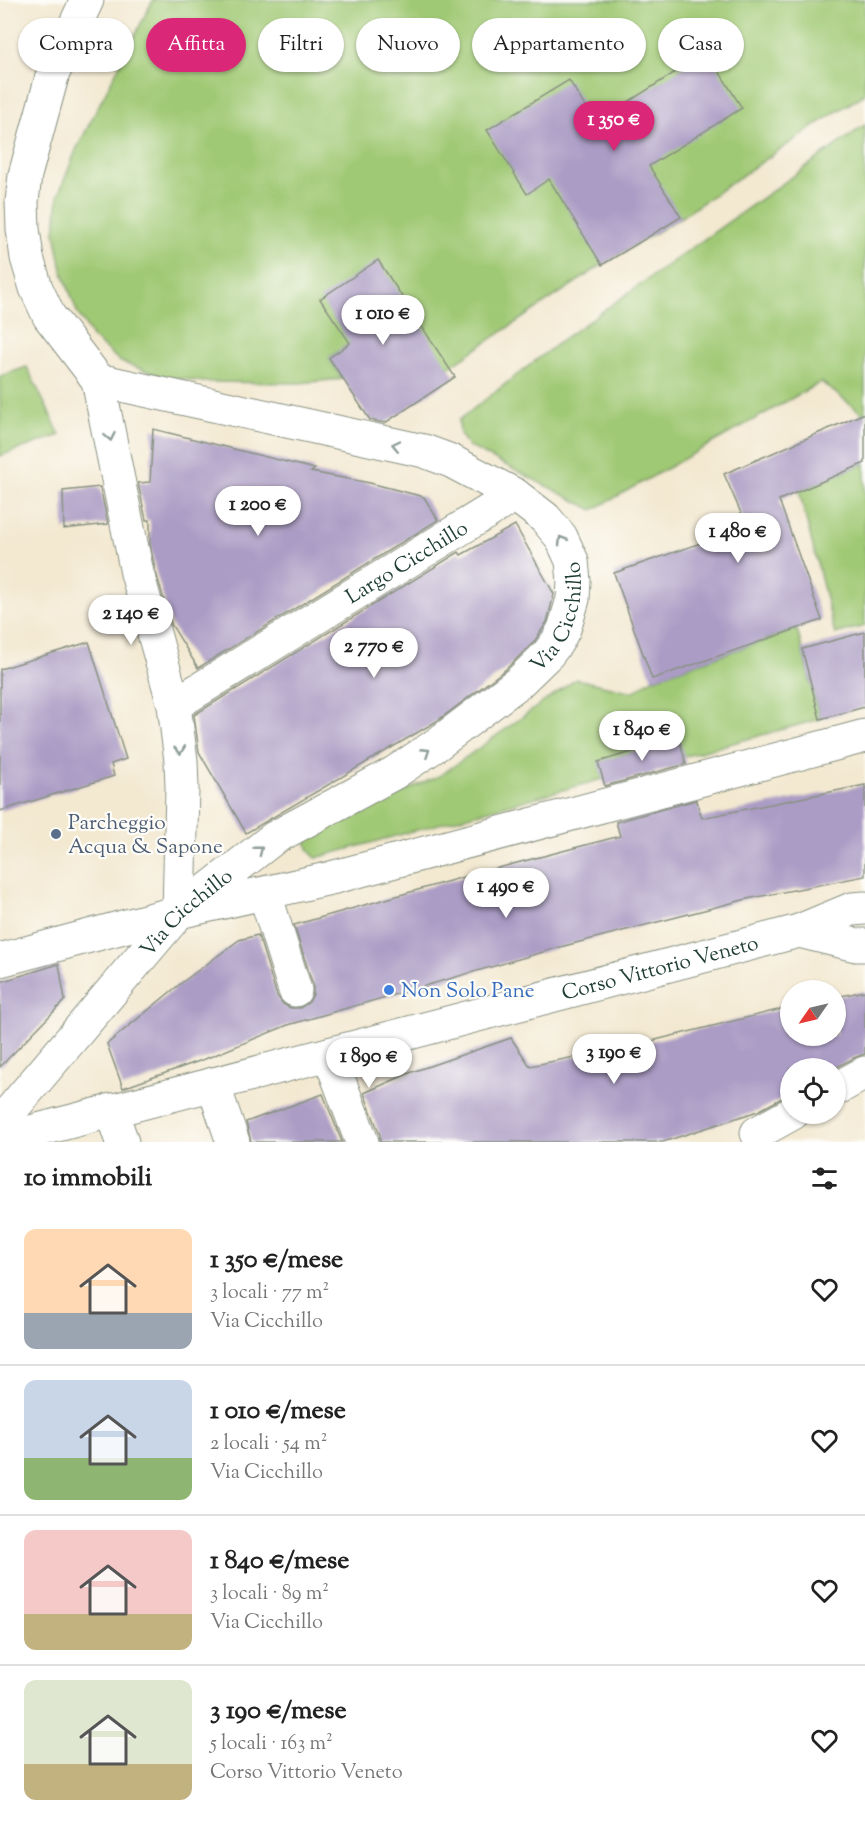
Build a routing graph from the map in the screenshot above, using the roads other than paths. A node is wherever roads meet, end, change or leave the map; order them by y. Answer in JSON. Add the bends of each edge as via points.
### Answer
{"nodes":[{"id":1,"x":87,"y":0,"type":"edge"},
{"id":2,"x":98,"y":380,"type":"junction"},
{"id":3,"x":515,"y":495,"type":"junction"},
{"id":4,"x":174,"y":705,"type":"junction"},
{"id":5,"x":865,"y":736,"type":"edge"},
{"id":6,"x":265,"y":894,"type":"junction"},
{"id":7,"x":865,"y":908,"type":"edge"},
{"id":8,"x":179,"y":912,"type":"junction"},
{"id":9,"x":799,"y":931,"type":"junction"},
{"id":10,"x":865,"y":945,"type":"edge"},
{"id":11,"x":0,"y":960,"type":"edge"},
{"id":12,"x":296,"y":990,"type":"dead end"},
{"id":13,"x":329,"y":1054,"type":"junction"},
{"id":14,"x":865,"y":1073,"type":"edge"},
{"id":15,"x":846,"y":1083,"type":"edge"},
{"id":16,"x":213,"y":1084,"type":"junction"},
{"id":17,"x":111,"y":1110,"type":"junction"},
{"id":18,"x":780,"y":1121,"type":"edge"},
{"id":19,"x":6,"y":1138,"type":"edge"},
{"id":20,"x":749,"y":1139,"type":"edge"},
{"id":21,"x":122,"y":1142,"type":"edge"},
{"id":22,"x":233,"y":1142,"type":"edge"},
{"id":23,"x":362,"y":1142,"type":"edge"}],
"edges":[{"from":1,"to":2,"type":"street","via":[[53,73],[25,175],[22,202],[27,258],[36,288],[49,316]]},
{"from":3,"to":2,"type":"street","name":"Via Cicchillo","one_way":true,"via":[[451,460],[424,451]]},
{"from":2,"to":4,"type":"street","one_way":true,"via":[[137,573]]},
{"from":3,"to":4,"type":"street","name":"Largo Cicchillo"},
{"from":8,"to":3,"type":"street","name":"Via Cicchillo","one_way":true,"via":[[274,838],[436,745],[494,702],[548,654],[564,629],[573,599],[572,561],[553,527]]},
{"from":4,"to":8,"type":"street","one_way":true,"via":[[182,788]]},
{"from":5,"to":6,"type":"street"},
{"from":6,"to":8,"type":"street"},
{"from":6,"to":12,"type":"street"},
{"from":7,"to":9,"type":"street","name":"Corso Vittorio Veneto","via":[[852,909]]},
{"from":8,"to":11,"type":"street"},
{"from":8,"to":19,"type":"street","name":"Via Cicchillo","via":[[6,1116]]},
{"from":9,"to":10,"type":"street","name":"Corso Vittorio Veneto"},
{"from":9,"to":13,"type":"street","name":"Corso Vittorio Veneto"},
{"from":13,"to":16,"type":"street","name":"Corso Vittorio Veneto"},
{"from":13,"to":23,"type":"street"},
{"from":14,"to":15,"type":"street"},
{"from":16,"to":17,"type":"street","name":"Corso Vittorio Veneto"},
{"from":16,"to":22,"type":"street"},
{"from":17,"to":19,"type":"street","name":"Corso Vittorio Veneto"},
{"from":17,"to":21,"type":"street"},
{"from":18,"to":20,"type":"street"}]}
